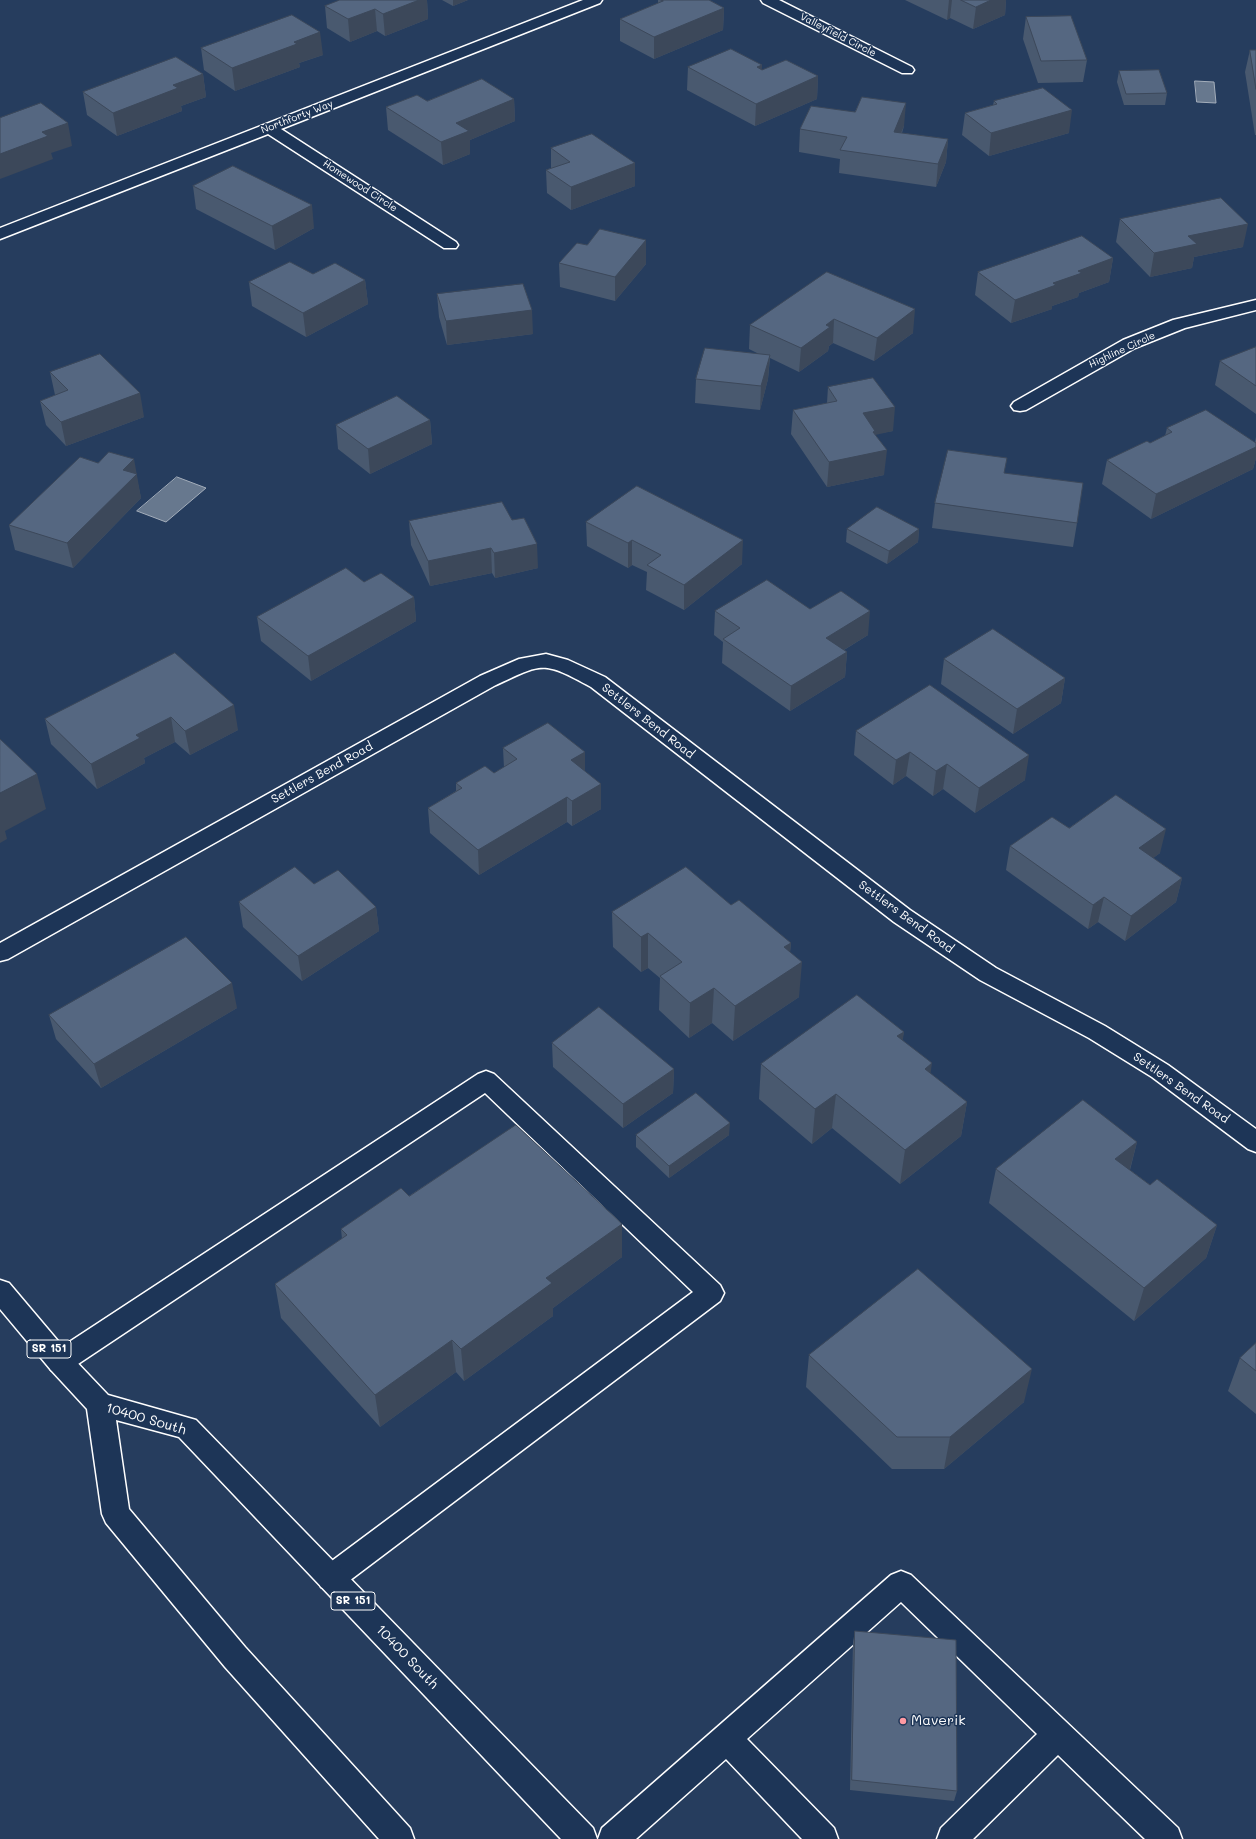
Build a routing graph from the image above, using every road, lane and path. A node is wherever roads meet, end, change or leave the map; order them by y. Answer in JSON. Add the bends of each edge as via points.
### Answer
{"nodes":[{"id":1,"x":595,"y":0,"type":"edge"},
{"id":2,"x":768,"y":0,"type":"edge"},
{"id":3,"x":907,"y":70,"type":"dead end"},
{"id":4,"x":269,"y":128,"type":"junction"},
{"id":5,"x":0,"y":234,"type":"edge"},
{"id":6,"x":450,"y":245,"type":"dead end"},
{"id":7,"x":1256,"y":305,"type":"edge"},
{"id":8,"x":1020,"y":406,"type":"dead end"},
{"id":9,"x":0,"y":953,"type":"edge"},
{"id":10,"x":1256,"y":1142,"type":"edge"},
{"id":11,"x":0,"y":1291,"type":"edge"},
{"id":12,"x":60,"y":1362,"type":"junction"},
{"id":13,"x":100,"y":1404,"type":"junction"},
{"id":14,"x":331,"y":1578,"type":"junction"},
{"id":15,"x":1058,"y":1734,"type":"junction"},
{"id":16,"x":726,"y":1738,"type":"junction"},
{"id":17,"x":399,"y":1839,"type":"edge"},
{"id":18,"x":582,"y":1839,"type":"edge"},
{"id":19,"x":613,"y":1839,"type":"edge"},
{"id":20,"x":823,"y":1839,"type":"edge"},
{"id":21,"x":952,"y":1839,"type":"edge"},
{"id":22,"x":1167,"y":1839,"type":"edge"}],
"edges":[{"from":1,"to":4,"type":"street","name":"Northforty Way"},
{"from":2,"to":3,"type":"street","name":"Valleyfield Circle"},
{"from":4,"to":5,"type":"street","name":"Northforty Way"},
{"from":4,"to":6,"type":"street","name":"Homewood Circle"},
{"from":7,"to":8,"type":"street","name":"Highline Circle","via":[[1179,324],[1129,344]]},
{"from":9,"to":10,"type":"street","name":"Settlers Bend Road","via":[[487,681],[540,660],[572,668],[598,682],[914,925],[988,974],[1096,1032],[1160,1071]]},
{"from":11,"to":12,"type":"street","number":"SR 151"},
{"from":12,"to":13,"type":"street","number":"SR 151"},
{"from":12,"to":14,"type":"street","via":[[486,1080],[711,1293]]},
{"from":13,"to":14,"type":"street","name":"10400 South","number":"SR 151","via":[[187,1428]]},
{"from":13,"to":17,"type":"street","name":"10400 South","via":[[116,1514],[235,1657]]},
{"from":14,"to":18,"type":"street","name":"10400 South","number":"SR 151"},
{"from":15,"to":16,"type":"street","via":[[902,1584]]},
{"from":15,"to":21,"type":"street"},
{"from":15,"to":22,"type":"street"},
{"from":16,"to":19,"type":"street"},
{"from":16,"to":20,"type":"street"}]}
